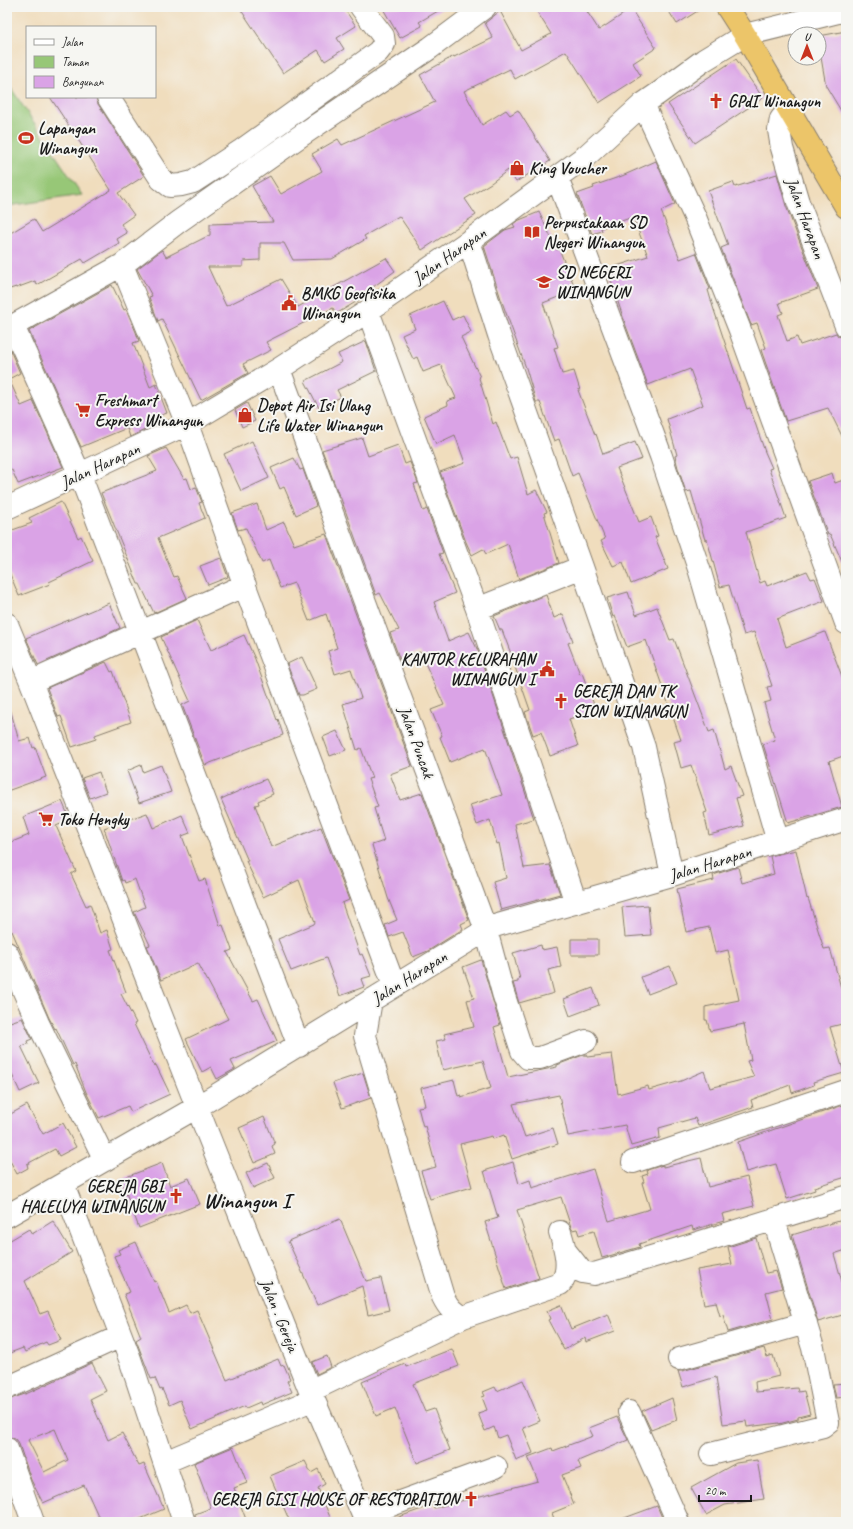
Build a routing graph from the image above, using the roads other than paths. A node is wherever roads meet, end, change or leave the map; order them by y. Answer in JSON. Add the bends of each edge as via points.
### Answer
{"nodes":[{"id":1,"x":361,"y":7,"type":"edge"},
{"id":2,"x":485,"y":7,"type":"edge"},
{"id":3,"x":727,"y":7,"type":"edge"},
{"id":4,"x":846,"y":10,"type":"edge"},
{"id":5,"x":800,"y":14,"type":"edge"},
{"id":6,"x":745,"y":35,"type":"junction"},
{"id":7,"x":109,"y":98,"type":"edge"},
{"id":8,"x":643,"y":104,"type":"junction"},
{"id":9,"x":789,"y":109,"type":"junction"},
{"id":10,"x":557,"y":177,"type":"junction"},
{"id":11,"x":841,"y":184,"type":"edge"},
{"id":12,"x":846,"y":207,"type":"edge"},
{"id":13,"x":469,"y":241,"type":"junction"},
{"id":14,"x":122,"y":264,"type":"junction"},
{"id":15,"x":368,"y":311,"type":"junction"},
{"id":16,"x":846,"y":326,"type":"edge"},
{"id":17,"x":10,"y":327,"type":"edge"},
{"id":18,"x":279,"y":369,"type":"junction"},
{"id":19,"x":186,"y":424,"type":"junction"},
{"id":20,"x":80,"y":474,"type":"junction"},
{"id":21,"x":7,"y":508,"type":"edge"},
{"id":22,"x":582,"y":567,"type":"junction"},
{"id":23,"x":244,"y":585,"type":"junction"},
{"id":24,"x":477,"y":609,"type":"junction"},
{"id":25,"x":846,"y":623,"type":"edge"},
{"id":26,"x":7,"y":624,"type":"edge"},
{"id":27,"x":141,"y":633,"type":"junction"},
{"id":28,"x":31,"y":682,"type":"junction"},
{"id":29,"x":846,"y":819,"type":"edge"},
{"id":30,"x":778,"y":842,"type":"junction"},
{"id":31,"x":672,"y":875,"type":"junction"},
{"id":32,"x":576,"y":903,"type":"junction"},
{"id":33,"x":486,"y":930,"type":"junction"},
{"id":34,"x":7,"y":953,"type":"edge"},
{"id":35,"x":394,"y":985,"type":"junction"},
{"id":36,"x":371,"y":1000,"type":"junction"},
{"id":37,"x":339,"y":1021,"type":"junction"},
{"id":38,"x":365,"y":1036,"type":"junction"},
{"id":39,"x":586,"y":1041,"type":"dead end"},
{"id":40,"x":299,"y":1046,"type":"junction"},
{"id":41,"x":846,"y":1091,"type":"edge"},
{"id":42,"x":197,"y":1107,"type":"junction"},
{"id":43,"x":104,"y":1160,"type":"junction"},
{"id":44,"x":633,"y":1162,"type":"dead end"},
{"id":45,"x":64,"y":1184,"type":"junction"},
{"id":46,"x":846,"y":1198,"type":"edge"},
{"id":47,"x":7,"y":1216,"type":"edge"},
{"id":48,"x":774,"y":1220,"type":"junction"},
{"id":49,"x":560,"y":1232,"type":"dead end"},
{"id":50,"x":567,"y":1253,"type":"junction"},
{"id":51,"x":463,"y":1317,"type":"junction"},
{"id":52,"x":806,"y":1323,"type":"junction"},
{"id":53,"x":121,"y":1336,"type":"junction"},
{"id":54,"x":679,"y":1359,"type":"dead end"},
{"id":55,"x":7,"y":1388,"type":"edge"},
{"id":56,"x":312,"y":1395,"type":"junction"},
{"id":57,"x":629,"y":1412,"type":"dead end"},
{"id":58,"x":7,"y":1449,"type":"edge"},
{"id":59,"x":711,"y":1454,"type":"dead end"},
{"id":60,"x":165,"y":1462,"type":"junction"},
{"id":61,"x":496,"y":1467,"type":"dead end"},
{"id":62,"x":365,"y":1518,"type":"edge"},
{"id":63,"x":33,"y":1522,"type":"edge"},
{"id":64,"x":184,"y":1522,"type":"edge"},
{"id":65,"x":678,"y":1522,"type":"edge"}],
"edges":[{"from":1,"to":7,"type":"street","via":[[383,36],[384,44],[378,52],[193,182],[170,186],[161,179]]},
{"from":2,"to":14,"type":"street"},
{"from":3,"to":6,"type":"highway"},
{"from":4,"to":5,"type":"street","name":"Jalan Harapan"},
{"from":5,"to":6,"type":"street","name":"Jalan Harapan"},
{"from":6,"to":8,"type":"street","name":"Jalan Harapan","via":[[704,60]]},
{"from":6,"to":9,"type":"highway"},
{"from":8,"to":10,"type":"street","name":"Jalan Harapan","via":[[586,156]]},
{"from":8,"to":25,"type":"street","via":[[695,218],[740,330]]},
{"from":9,"to":11,"type":"highway"},
{"from":9,"to":16,"type":"street","name":"Jalan Harapan","via":[[780,124],[782,148],[798,202]]},
{"from":10,"to":13,"type":"street","name":"Jalan Harapan"},
{"from":10,"to":30,"type":"street","via":[[661,456],[700,572]]},
{"from":11,"to":12,"type":"highway"},
{"from":13,"to":15,"type":"street","name":"Jalan Harapan"},
{"from":13,"to":22,"type":"street","via":[[499,335]]},
{"from":14,"to":17,"type":"street"},
{"from":14,"to":19,"type":"street"},
{"from":15,"to":18,"type":"street","name":"Jalan Harapan"},
{"from":15,"to":24,"type":"street"},
{"from":17,"to":20,"type":"street"},
{"from":18,"to":19,"type":"street","name":"Jalan Harapan"},
{"from":18,"to":33,"type":"street","name":"Jalan Puncak"},
{"from":19,"to":20,"type":"street","name":"Jalan Harapan"},
{"from":19,"to":23,"type":"street"},
{"from":20,"to":21,"type":"street","name":"Jalan Harapan"},
{"from":20,"to":27,"type":"street"},
{"from":22,"to":24,"type":"street"},
{"from":22,"to":31,"type":"street","via":[[644,747]]},
{"from":23,"to":27,"type":"street"},
{"from":23,"to":35,"type":"street"},
{"from":24,"to":32,"type":"street"},
{"from":26,"to":28,"type":"street","name":"Jalan . Gereja"},
{"from":27,"to":28,"type":"street"},
{"from":27,"to":40,"type":"street"},
{"from":28,"to":42,"type":"street","name":"Jalan . Gereja"},
{"from":29,"to":30,"type":"street","name":"Jalan Harapan"},
{"from":30,"to":31,"type":"street","name":"Jalan Harapan"},
{"from":31,"to":32,"type":"street","name":"Jalan Harapan"},
{"from":32,"to":33,"type":"street","name":"Jalan Harapan"},
{"from":33,"to":35,"type":"street","name":"Jalan Harapan"},
{"from":33,"to":39,"type":"street","name":"Jalan Puncak","via":[[505,1000],[524,1056],[540,1058]]},
{"from":34,"to":43,"type":"street"},
{"from":35,"to":36,"type":"street","name":"Jalan Harapan"},
{"from":36,"to":37,"type":"street","name":"Jalan Harapan"},
{"from":36,"to":38,"type":"street"},
{"from":37,"to":38,"type":"street"},
{"from":37,"to":40,"type":"street","name":"Jalan Harapan"},
{"from":38,"to":51,"type":"street","via":[[443,1297],[453,1313]]},
{"from":40,"to":42,"type":"street","name":"Jalan Harapan"},
{"from":41,"to":44,"type":"street"},
{"from":42,"to":43,"type":"street","name":"Jalan Harapan"},
{"from":42,"to":56,"type":"street","name":"Jalan . Gereja"},
{"from":43,"to":45,"type":"street","name":"Jalan Harapan"},
{"from":45,"to":47,"type":"street","name":"Jalan Harapan"},
{"from":45,"to":53,"type":"street"},
{"from":46,"to":48,"type":"street"},
{"from":48,"to":50,"type":"street","via":[[594,1274],[582,1272]]},
{"from":48,"to":52,"type":"street"},
{"from":49,"to":50,"type":"street"},
{"from":50,"to":51,"type":"street","via":[[564,1279],[560,1284]]},
{"from":51,"to":56,"type":"street"},
{"from":52,"to":54,"type":"street"},
{"from":52,"to":59,"type":"street","via":[[828,1416],[827,1424]]},
{"from":53,"to":55,"type":"street"},
{"from":53,"to":60,"type":"street"},
{"from":56,"to":60,"type":"street"},
{"from":56,"to":62,"type":"street","name":"Jalan . Gereja"},
{"from":57,"to":65,"type":"street"},
{"from":58,"to":63,"type":"street"},
{"from":60,"to":64,"type":"street"},
{"from":61,"to":62,"type":"street"}]}
